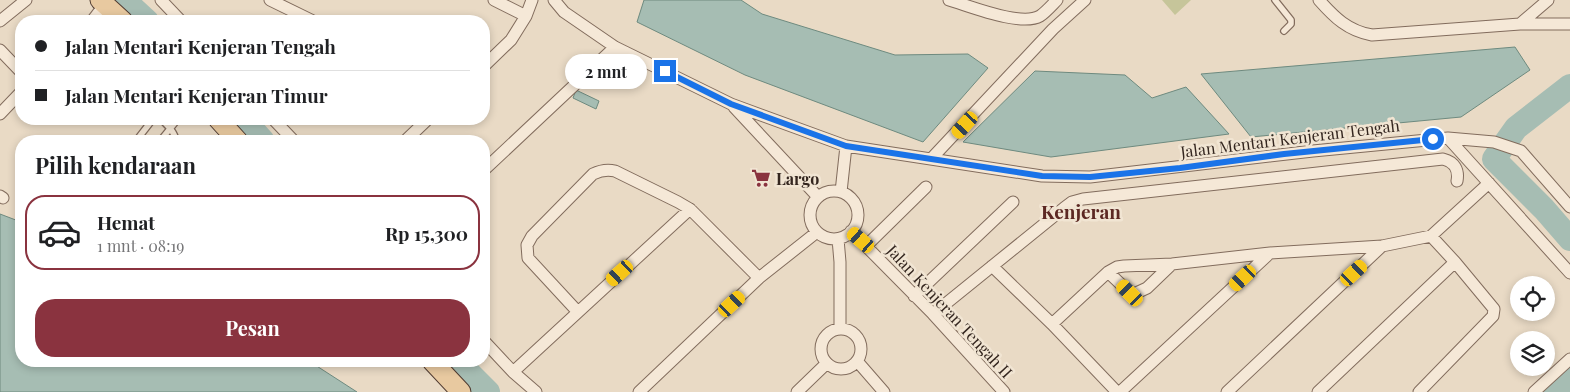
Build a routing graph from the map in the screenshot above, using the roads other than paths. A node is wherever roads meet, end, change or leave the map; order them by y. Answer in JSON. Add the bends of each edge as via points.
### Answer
{"nodes":[{"id":1,"x":26,"y":0,"type":"edge"},
{"id":2,"x":161,"y":0,"type":"edge"},
{"id":3,"x":494,"y":0,"type":"edge"},
{"id":4,"x":532,"y":0,"type":"edge"},
{"id":5,"x":554,"y":0,"type":"edge"},
{"id":6,"x":949,"y":0,"type":"edge"},
{"id":7,"x":1058,"y":0,"type":"edge"},
{"id":8,"x":1085,"y":0,"type":"edge"},
{"id":9,"x":1275,"y":0,"type":"edge"},
{"id":10,"x":1319,"y":0,"type":"edge"},
{"id":11,"x":1548,"y":0,"type":"edge"},
{"id":12,"x":103,"y":2,"type":"edge"},
{"id":13,"x":274,"y":2,"type":"edge"},
{"id":14,"x":95,"y":15,"type":"edge"},
{"id":15,"x":117,"y":15,"type":"edge"},
{"id":16,"x":175,"y":15,"type":"edge"},
{"id":17,"x":289,"y":15,"type":"edge"},
{"id":18,"x":301,"y":15,"type":"edge"},
{"id":19,"x":526,"y":16,"type":"junction"},
{"id":20,"x":1039,"y":17,"type":"junction"},
{"id":21,"x":0,"y":21,"type":"edge"},
{"id":22,"x":1520,"y":24,"type":"junction"},
{"id":23,"x":1570,"y":24,"type":"edge"},
{"id":24,"x":1053,"y":29,"type":"junction"},
{"id":25,"x":1284,"y":31,"type":"dead end"},
{"id":26,"x":615,"y":47,"type":"junction"},
{"id":27,"x":0,"y":50,"type":"edge"},
{"id":28,"x":490,"y":60,"type":"edge"},
{"id":29,"x":15,"y":64,"type":"edge"},
{"id":30,"x":15,"y":98,"type":"edge"},
{"id":31,"x":731,"y":104,"type":"junction"},
{"id":32,"x":0,"y":114,"type":"edge"},
{"id":33,"x":148,"y":125,"type":"edge"},
{"id":34,"x":167,"y":125,"type":"edge"},
{"id":35,"x":173,"y":125,"type":"edge"},
{"id":36,"x":223,"y":125,"type":"edge"},
{"id":37,"x":279,"y":125,"type":"edge"},
{"id":38,"x":422,"y":125,"type":"edge"},
{"id":39,"x":170,"y":128,"type":"junction"},
{"id":40,"x":141,"y":135,"type":"edge"},
{"id":41,"x":165,"y":135,"type":"edge"},
{"id":42,"x":175,"y":135,"type":"edge"},
{"id":43,"x":233,"y":135,"type":"edge"},
{"id":44,"x":288,"y":135,"type":"edge"},
{"id":45,"x":411,"y":135,"type":"edge"},
{"id":46,"x":1448,"y":138,"type":"junction"},
{"id":47,"x":846,"y":146,"type":"junction"},
{"id":48,"x":931,"y":159,"type":"junction"},
{"id":49,"x":490,"y":164,"type":"edge"},
{"id":50,"x":1457,"y":182,"type":"dead end"},
{"id":51,"x":1489,"y":183,"type":"junction"},
{"id":52,"x":926,"y":187,"type":"dead end"},
{"id":53,"x":841,"y":192,"type":"junction"},
{"id":54,"x":818,"y":197,"type":"junction"},
{"id":55,"x":1013,"y":202,"type":"dead end"},
{"id":56,"x":1570,"y":207,"type":"edge"},
{"id":57,"x":690,"y":209,"type":"junction"},
{"id":58,"x":852,"y":231,"type":"junction"},
{"id":59,"x":817,"y":232,"type":"junction"},
{"id":60,"x":1431,"y":236,"type":"junction"},
{"id":61,"x":838,"y":239,"type":"junction"},
{"id":62,"x":867,"y":245,"type":"junction"},
{"id":63,"x":1382,"y":246,"type":"junction"},
{"id":64,"x":1270,"y":253,"type":"junction"},
{"id":65,"x":1455,"y":262,"type":"junction"},
{"id":66,"x":1172,"y":264,"type":"junction"},
{"id":67,"x":992,"y":266,"type":"junction"},
{"id":68,"x":1108,"y":272,"type":"junction"},
{"id":69,"x":1570,"y":273,"type":"edge"},
{"id":70,"x":759,"y":278,"type":"junction"},
{"id":71,"x":914,"y":296,"type":"junction"},
{"id":72,"x":577,"y":311,"type":"junction"},
{"id":73,"x":933,"y":314,"type":"junction"},
{"id":74,"x":1052,"y":324,"type":"junction"},
{"id":75,"x":840,"y":328,"type":"junction"},
{"id":76,"x":490,"y":347,"type":"edge"},
{"id":77,"x":1570,"y":359,"type":"edge"},
{"id":78,"x":857,"y":361,"type":"junction"},
{"id":79,"x":827,"y":363,"type":"junction"},
{"id":80,"x":438,"y":367,"type":"edge"},
{"id":81,"x":513,"y":372,"type":"junction"},
{"id":82,"x":461,"y":392,"type":"edge"},
{"id":83,"x":536,"y":392,"type":"edge"},
{"id":84,"x":639,"y":392,"type":"edge"},
{"id":85,"x":797,"y":392,"type":"edge"},
{"id":86,"x":884,"y":392,"type":"edge"},
{"id":87,"x":1004,"y":392,"type":"edge"},
{"id":88,"x":1119,"y":392,"type":"edge"},
{"id":89,"x":1227,"y":392,"type":"edge"},
{"id":90,"x":1318,"y":392,"type":"edge"},
{"id":91,"x":1419,"y":392,"type":"edge"},
{"id":92,"x":1534,"y":392,"type":"edge"}],
"edges":[{"from":1,"to":21,"type":"street"},
{"from":2,"to":16,"type":"street"},
{"from":3,"to":19,"type":"street"},
{"from":4,"to":19,"type":"street"},
{"from":5,"to":26,"type":"street","via":[[564,12]]},
{"from":6,"to":20,"type":"street","via":[[1002,17]]},
{"from":7,"to":20,"type":"street"},
{"from":8,"to":24,"type":"street"},
{"from":9,"to":25,"type":"lane","via":[[1291,20]]},
{"from":10,"to":22,"type":"street","via":[[1345,26],[1372,35]]},
{"from":11,"to":22,"type":"street"},
{"from":12,"to":14,"type":"street"},
{"from":12,"to":15,"type":"main road"},
{"from":13,"to":17,"type":"street"},
{"from":13,"to":18,"type":"street"},
{"from":19,"to":28,"type":"street","via":[[511,40]]},
{"from":20,"to":24,"type":"street"},
{"from":22,"to":23,"type":"street"},
{"from":24,"to":48,"type":"street"},
{"from":26,"to":31,"type":"street"},
{"from":26,"to":49,"type":"street"},
{"from":27,"to":29,"type":"street"},
{"from":30,"to":32,"type":"street"},
{"from":31,"to":47,"type":"street","name":"Jalan Mentari Kenjeran Tengah"},
{"from":31,"to":54,"type":"street"},
{"from":33,"to":40,"type":"lane"},
{"from":34,"to":39,"type":"lane"},
{"from":35,"to":39,"type":"lane"},
{"from":36,"to":43,"type":"main road"},
{"from":37,"to":44,"type":"street"},
{"from":38,"to":45,"type":"street"},
{"from":39,"to":41,"type":"lane"},
{"from":39,"to":42,"type":"lane"},
{"from":46,"to":48,"type":"street","name":"Jalan Mentari Kenjeran Tengah","via":[[1090,177],[1042,176]]},
{"from":46,"to":51,"type":"street"},
{"from":46,"to":56,"type":"street","name":"Jalan Mentari Kenjeran Tengah","via":[[1494,142],[1521,151]]},
{"from":47,"to":48,"type":"street","name":"Jalan Mentari Kenjeran Tengah"},
{"from":47,"to":53,"type":"street"},
{"from":50,"to":67,"type":"street","via":[[1456,168],[1443,159],[1082,199],[1072,202]]},
{"from":51,"to":60,"type":"street"},
{"from":51,"to":69,"type":"street"},
{"from":52,"to":62,"type":"street"},
{"from":53,"to":54,"type":"street","via":[[825,192]]},
{"from":53,"to":58,"type":"street","via":[[848,195],[858,208]]},
{"from":54,"to":59,"type":"street","via":[[813,203],[810,218]]},
{"from":55,"to":71,"type":"street"},
{"from":57,"to":70,"type":"street"},
{"from":57,"to":72,"type":"street"},
{"from":57,"to":72,"type":"street","via":[[615,171],[593,174],[532,236],[526,251],[532,263]]},
{"from":58,"to":61,"type":"street"},
{"from":58,"to":62,"type":"street","name":"Jalan Kenjeran Tengah II"},
{"from":59,"to":61,"type":"street"},
{"from":59,"to":70,"type":"street"},
{"from":60,"to":63,"type":"street"},
{"from":60,"to":65,"type":"street"},
{"from":61,"to":75,"type":"street"},
{"from":62,"to":71,"type":"street","name":"Jalan Kenjeran Tengah II"},
{"from":63,"to":64,"type":"street"},
{"from":63,"to":89,"type":"street"},
{"from":64,"to":66,"type":"street"},
{"from":64,"to":88,"type":"street"},
{"from":65,"to":90,"type":"street"},
{"from":65,"to":91,"type":"street","via":[[1494,309],[1493,316]]},
{"from":66,"to":68,"type":"street","via":[[1124,266]]},
{"from":66,"to":68,"type":"street","via":[[1147,288],[1134,294]]},
{"from":67,"to":73,"type":"street"},
{"from":67,"to":74,"type":"street"},
{"from":68,"to":74,"type":"street"},
{"from":70,"to":84,"type":"street"},
{"from":71,"to":73,"type":"street","name":"Jalan Kenjeran Tengah II"},
{"from":72,"to":81,"type":"street"},
{"from":73,"to":87,"type":"street","name":"Jalan Kenjeran Tengah II"},
{"from":74,"to":88,"type":"street"},
{"from":75,"to":78,"type":"street","via":[[853,332],[860,342]]},
{"from":75,"to":79,"type":"street","via":[[823,338],[821,351]]},
{"from":76,"to":81,"type":"street"},
{"from":77,"to":92,"type":"street"},
{"from":78,"to":79,"type":"street","via":[[852,366],[839,369]]},
{"from":78,"to":86,"type":"street"},
{"from":79,"to":85,"type":"street"},
{"from":80,"to":82,"type":"main road"},
{"from":81,"to":83,"type":"street"}]}
